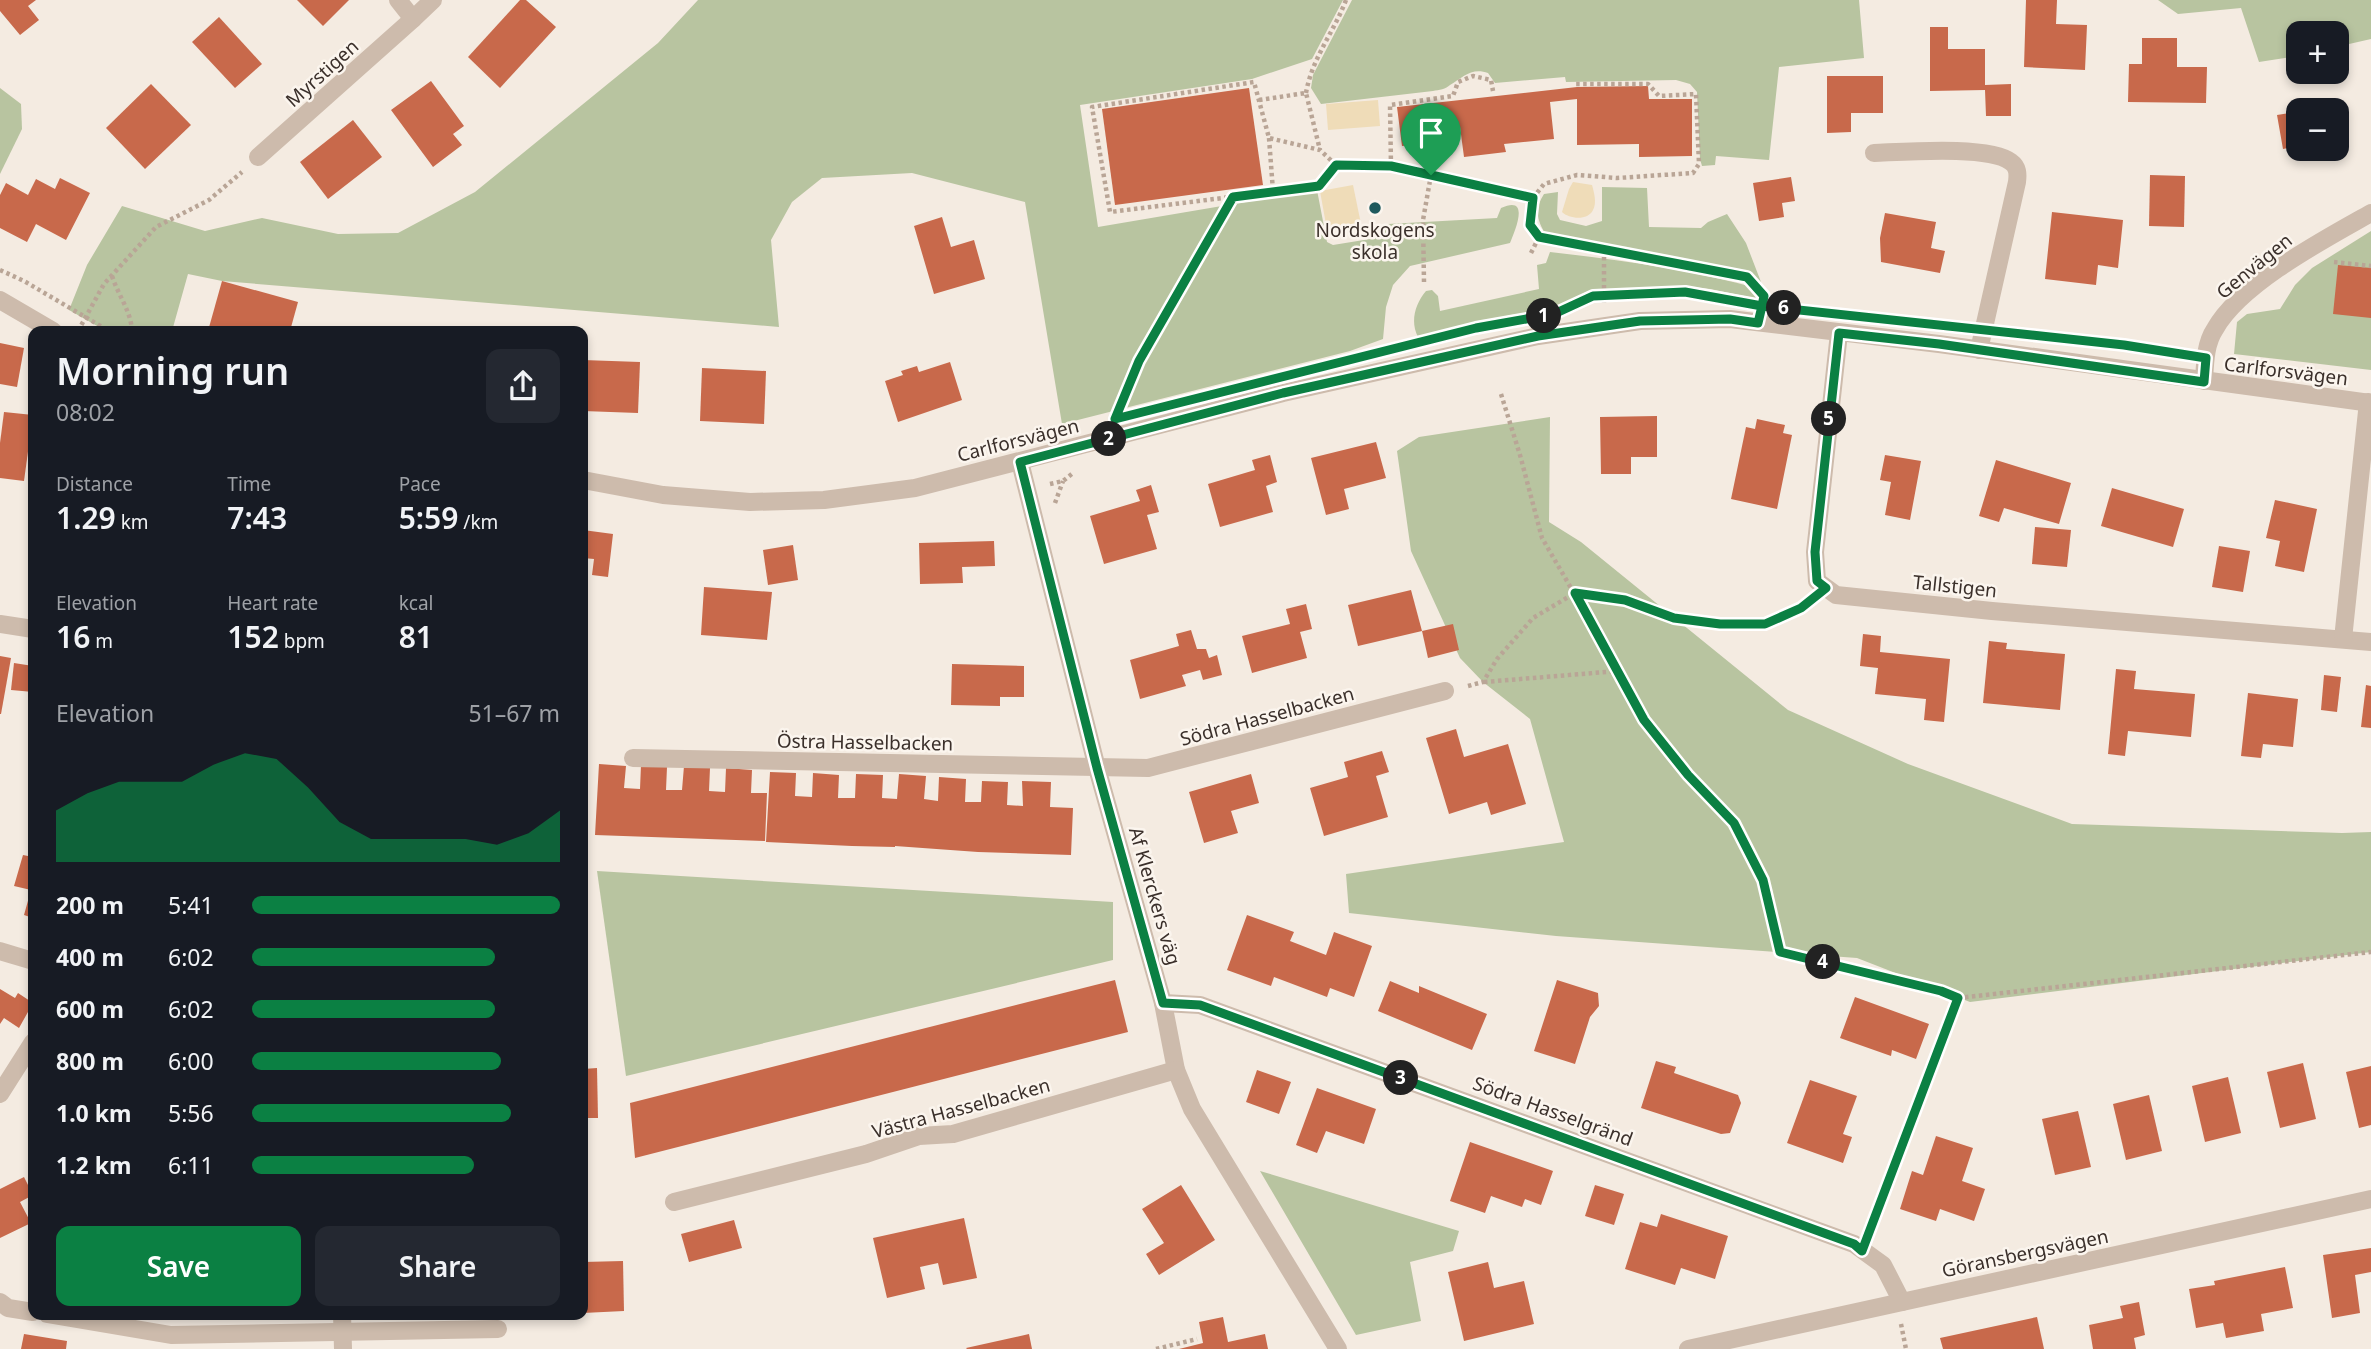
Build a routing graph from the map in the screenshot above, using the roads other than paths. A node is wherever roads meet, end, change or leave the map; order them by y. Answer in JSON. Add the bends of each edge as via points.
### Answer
{"nodes":[{"id":1,"x":398,"y":0,"type":"edge"},
{"id":2,"x":433,"y":0,"type":"edge"},
{"id":3,"x":413,"y":19,"type":"junction"},
{"id":4,"x":1874,"y":153,"type":"dead end"},
{"id":5,"x":258,"y":157,"type":"road end"},
{"id":6,"x":2371,"y":213,"type":"edge"},
{"id":7,"x":0,"y":300,"type":"edge"},
{"id":8,"x":45,"y":326,"type":"edge"},
{"id":9,"x":1839,"y":333,"type":"junction"},
{"id":10,"x":1979,"y":349,"type":"junction"},
{"id":11,"x":2204,"y":382,"type":"junction"},
{"id":12,"x":2369,"y":402,"type":"edge"},
{"id":13,"x":1020,"y":462,"type":"junction"},
{"id":14,"x":588,"y":481,"type":"edge"},
{"id":15,"x":0,"y":624,"type":"edge"},
{"id":16,"x":28,"y":628,"type":"edge"},
{"id":17,"x":2343,"y":639,"type":"junction"},
{"id":18,"x":2371,"y":642,"type":"edge"},
{"id":19,"x":1446,"y":691,"type":"road end"},
{"id":20,"x":633,"y":758,"type":"dead end"},
{"id":21,"x":1097,"y":768,"type":"junction"},
{"id":22,"x":0,"y":951,"type":"edge"},
{"id":23,"x":28,"y":959,"type":"edge"},
{"id":24,"x":1163,"y":1003,"type":"junction"},
{"id":25,"x":28,"y":1050,"type":"edge"},
{"id":26,"x":1176,"y":1070,"type":"junction"},
{"id":27,"x":0,"y":1094,"type":"edge"},
{"id":28,"x":2371,"y":1199,"type":"edge"},
{"id":29,"x":674,"y":1202,"type":"dead end"},
{"id":30,"x":1902,"y":1301,"type":"junction"},
{"id":31,"x":0,"y":1302,"type":"edge"},
{"id":32,"x":28,"y":1311,"type":"edge"},
{"id":33,"x":82,"y":1320,"type":"edge"},
{"id":34,"x":498,"y":1329,"type":"dead end"},
{"id":35,"x":343,"y":1332,"type":"edge"},
{"id":36,"x":1338,"y":1349,"type":"edge"},
{"id":37,"x":1688,"y":1349,"type":"edge"}],
"edges":[{"from":1,"to":3,"type":"street"},
{"from":2,"to":3,"type":"street","name":"Myrstigen"},
{"from":3,"to":5,"type":"street","name":"Myrstigen"},
{"from":4,"to":10,"type":"street","via":[[1983,153],[2013,162],[2018,171]]},
{"from":6,"to":11,"type":"street","name":"Genvägen","via":[[2309,248],[2231,307],[2214,329]]},
{"from":7,"to":8,"type":"street"},
{"from":9,"to":10,"type":"street","name":"Carlforsvägen"},
{"from":9,"to":13,"type":"street","name":"Carlforsvägen","via":[[1730,319],[1640,321],[1538,336],[1283,393]]},
{"from":9,"to":17,"type":"street","name":"Tallstigen","via":[[1815,552],[1817,581],[1836,595]]},
{"from":10,"to":11,"type":"street","name":"Carlforsvägen"},
{"from":11,"to":12,"type":"street","name":"Carlforsvägen"},
{"from":12,"to":17,"type":"street"},
{"from":13,"to":14,"type":"street","name":"Carlforsvägen","via":[[915,488],[824,500],[750,502],[663,495]]},
{"from":13,"to":21,"type":"street","name":"Af Klerckers väg"},
{"from":15,"to":16,"type":"street"},
{"from":17,"to":18,"type":"street","name":"Tallstigen"},
{"from":19,"to":21,"type":"street","name":"Södra Hasselbacken","via":[[1148,768]]},
{"from":20,"to":21,"type":"street","name":"Östra Hasselbacken"},
{"from":21,"to":24,"type":"street","name":"Af Klerckers väg"},
{"from":22,"to":23,"type":"street"},
{"from":24,"to":26,"type":"street","name":"Af Klerckers väg"},
{"from":24,"to":30,"type":"street","name":"Södra Hasselgränd","via":[[1200,1005],[1854,1244],[1883,1265]]},
{"from":25,"to":27,"type":"street"},
{"from":26,"to":29,"type":"street","name":"Västra Hasselbacken","via":[[953,1134],[919,1136],[866,1154]]},
{"from":26,"to":36,"type":"street","name":"Af Klerckers väg","via":[[1192,1109]]},
{"from":28,"to":30,"type":"street","name":"Göransbergsvägen"},
{"from":30,"to":37,"type":"street","name":"Göransbergsvägen"},
{"from":31,"to":32,"type":"street"},
{"from":33,"to":35,"type":"street","via":[[171,1335]]},
{"from":34,"to":35,"type":"street"}]}
